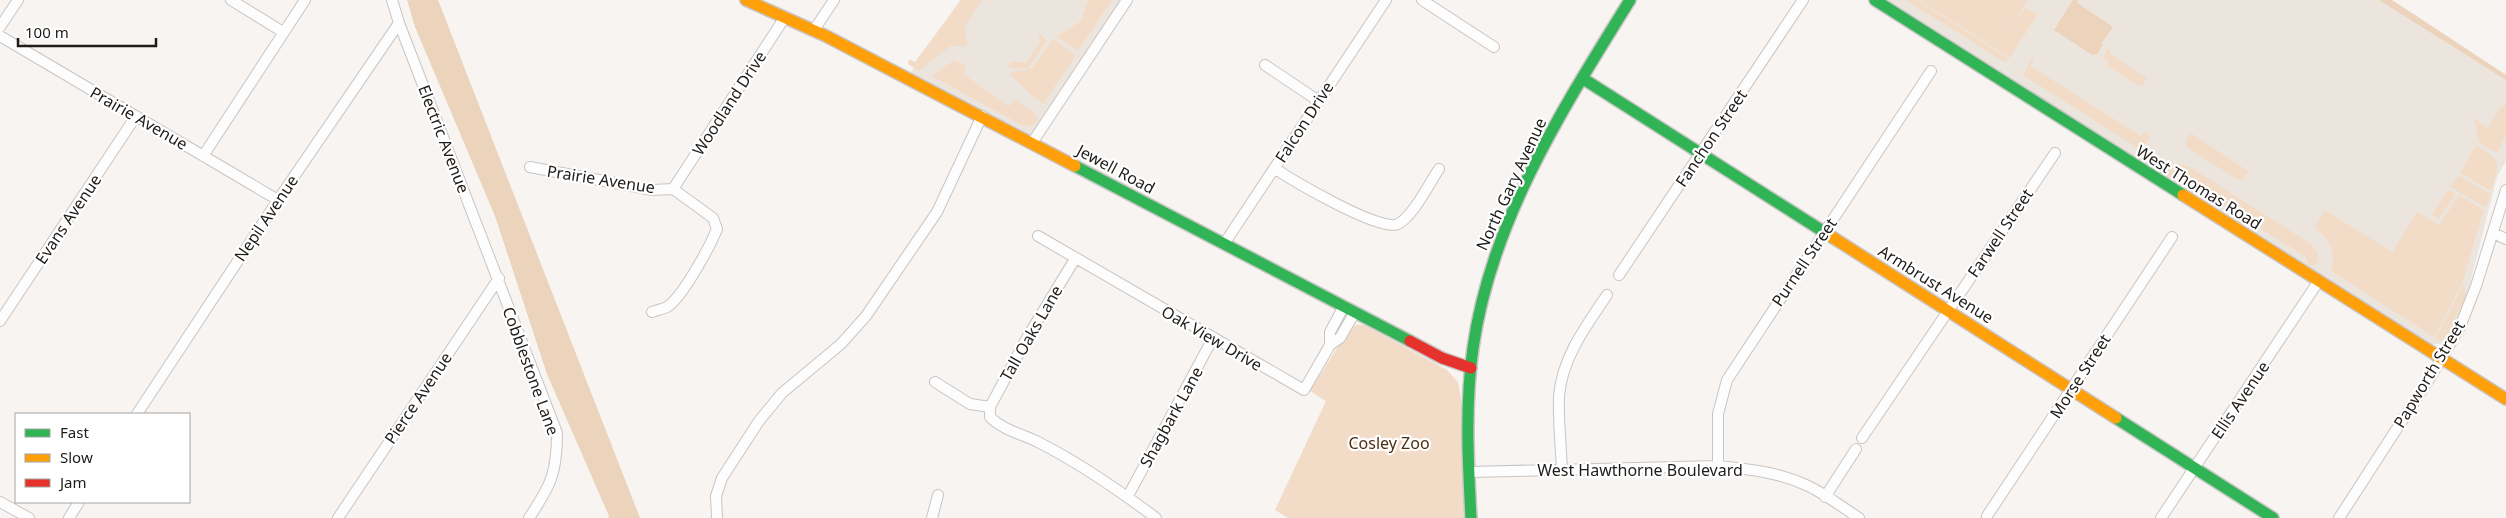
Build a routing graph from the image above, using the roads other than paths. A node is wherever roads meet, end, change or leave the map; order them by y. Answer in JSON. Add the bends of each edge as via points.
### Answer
{"nodes":[{"id":1,"x":18,"y":0,"type":"edge"},
{"id":2,"x":231,"y":0,"type":"edge"},
{"id":3,"x":305,"y":0,"type":"edge"},
{"id":4,"x":392,"y":0,"type":"edge"},
{"id":5,"x":746,"y":0,"type":"edge"},
{"id":6,"x":834,"y":0,"type":"edge"},
{"id":7,"x":1127,"y":0,"type":"edge"},
{"id":8,"x":1386,"y":0,"type":"edge"},
{"id":9,"x":1422,"y":0,"type":"edge"},
{"id":10,"x":1630,"y":0,"type":"edge"},
{"id":11,"x":1803,"y":0,"type":"edge"},
{"id":12,"x":1875,"y":0,"type":"edge"},
{"id":13,"x":785,"y":17,"type":"junction"},
{"id":14,"x":399,"y":23,"type":"junction"},
{"id":15,"x":0,"y":27,"type":"edge"},
{"id":16,"x":814,"y":30,"type":"junction"},
{"id":17,"x":284,"y":32,"type":"junction"},
{"id":18,"x":0,"y":36,"type":"edge"},
{"id":19,"x":1494,"y":47,"type":"dead end"},
{"id":20,"x":1265,"y":66,"type":"dead end"},
{"id":21,"x":1931,"y":72,"type":"dead end"},
{"id":22,"x":1582,"y":78,"type":"junction"},
{"id":23,"x":1317,"y":100,"type":"junction"},
{"id":24,"x":136,"y":116,"type":"junction"},
{"id":25,"x":982,"y":116,"type":"junction"},
{"id":26,"x":1032,"y":143,"type":"junction"},
{"id":27,"x":1701,"y":153,"type":"junction"},
{"id":28,"x":2055,"y":153,"type":"dead end"},
{"id":29,"x":203,"y":156,"type":"junction"},
{"id":30,"x":530,"y":167,"type":"dead end"},
{"id":31,"x":1274,"y":168,"type":"junction"},
{"id":32,"x":1439,"y":169,"type":"dead end"},
{"id":33,"x":673,"y":188,"type":"junction"},
{"id":34,"x":2506,"y":190,"type":"edge"},
{"id":35,"x":278,"y":200,"type":"junction"},
{"id":36,"x":1824,"y":232,"type":"junction"},
{"id":37,"x":2492,"y":233,"type":"junction"},
{"id":38,"x":1038,"y":236,"type":"dead end"},
{"id":39,"x":2172,"y":237,"type":"dead end"},
{"id":40,"x":2506,"y":239,"type":"edge"},
{"id":41,"x":1224,"y":244,"type":"junction"},
{"id":42,"x":1075,"y":260,"type":"junction"},
{"id":43,"x":1619,"y":275,"type":"dead end"},
{"id":44,"x":498,"y":278,"type":"junction"},
{"id":45,"x":2318,"y":282,"type":"junction"},
{"id":46,"x":1607,"y":295,"type":"dead end"},
{"id":47,"x":1349,"y":309,"type":"junction"},
{"id":48,"x":1948,"y":310,"type":"junction"},
{"id":49,"x":652,"y":312,"type":"dead end"},
{"id":50,"x":0,"y":321,"type":"edge"},
{"id":51,"x":1214,"y":338,"type":"junction"},
{"id":52,"x":2441,"y":360,"type":"junction"},
{"id":53,"x":1471,"y":368,"type":"junction"},
{"id":54,"x":935,"y":382,"type":"dead end"},
{"id":55,"x":2071,"y":389,"type":"junction"},
{"id":56,"x":2506,"y":400,"type":"edge"},
{"id":57,"x":990,"y":407,"type":"junction"},
{"id":58,"x":137,"y":413,"type":"edge"},
{"id":59,"x":1862,"y":438,"type":"dead end"},
{"id":60,"x":1856,"y":449,"type":"dead end"},
{"id":61,"x":1718,"y":466,"type":"junction"},
{"id":62,"x":2195,"y":468,"type":"junction"},
{"id":63,"x":1562,"y":470,"type":"junction"},
{"id":64,"x":1469,"y":472,"type":"junction"},
{"id":65,"x":938,"y":495,"type":"dead end"},
{"id":66,"x":1128,"y":496,"type":"junction"},
{"id":67,"x":1825,"y":497,"type":"junction"},
{"id":68,"x":0,"y":502,"type":"edge"},
{"id":69,"x":78,"y":503,"type":"edge"},
{"id":70,"x":716,"y":516,"type":"edge"},
{"id":71,"x":1988,"y":516,"type":"dead end"},
{"id":72,"x":29,"y":518,"type":"edge"},
{"id":73,"x":69,"y":518,"type":"edge"},
{"id":74,"x":338,"y":518,"type":"edge"},
{"id":75,"x":529,"y":518,"type":"edge"},
{"id":76,"x":932,"y":518,"type":"edge"},
{"id":77,"x":1156,"y":518,"type":"edge"},
{"id":78,"x":1471,"y":518,"type":"edge"},
{"id":79,"x":1859,"y":518,"type":"edge"},
{"id":80,"x":2161,"y":518,"type":"edge"},
{"id":81,"x":2273,"y":518,"type":"edge"},
{"id":82,"x":2338,"y":518,"type":"edge"}],
"edges":[{"from":1,"to":15,"type":"street"},
{"from":2,"to":17,"type":"street"},
{"from":3,"to":17,"type":"street"},
{"from":4,"to":14,"type":"street","name":"Electric Avenue"},
{"from":5,"to":13,"type":"street","name":"Jewell Road"},
{"from":6,"to":16,"type":"street"},
{"from":7,"to":26,"type":"street"},
{"from":8,"to":23,"type":"street","name":"Falcon Drive"},
{"from":9,"to":19,"type":"street"},
{"from":10,"to":22,"type":"street","name":"North Gary Avenue"},
{"from":11,"to":27,"type":"street","name":"Fanchon Street"},
{"from":12,"to":45,"type":"street","name":"West Thomas Road"},
{"from":13,"to":16,"type":"street","name":"Jewell Road"},
{"from":13,"to":33,"type":"street","name":"Woodland Drive"},
{"from":14,"to":35,"type":"street","name":"Nepil Avenue"},
{"from":14,"to":44,"type":"street","name":"Electric Avenue"},
{"from":16,"to":25,"type":"street","name":"Jewell Road"},
{"from":17,"to":29,"type":"street"},
{"from":18,"to":24,"type":"street","name":"Prairie Avenue"},
{"from":20,"to":23,"type":"street"},
{"from":21,"to":36,"type":"street","name":"Purnell Street"},
{"from":22,"to":27,"type":"street","name":"Armbrust Avenue"},
{"from":22,"to":53,"type":"street","name":"North Gary Avenue","via":[[1498,243],[1481,304]]},
{"from":23,"to":31,"type":"street","name":"Falcon Drive"},
{"from":24,"to":29,"type":"street","name":"Prairie Avenue"},
{"from":24,"to":50,"type":"street","name":"Evans Avenue"},
{"from":25,"to":26,"type":"street","name":"Jewell Road"},
{"from":25,"to":70,"type":"street","via":[[937,212],[854,331],[782,393],[759,421],[722,478],[716,496]]},
{"from":26,"to":41,"type":"street","name":"Jewell Road"},
{"from":27,"to":36,"type":"street","name":"Armbrust Avenue"},
{"from":27,"to":43,"type":"street","name":"Fanchon Street"},
{"from":28,"to":48,"type":"street","name":"Farwell Street"},
{"from":29,"to":35,"type":"street","name":"Prairie Avenue"},
{"from":30,"to":33,"type":"street","name":"Prairie Avenue","via":[[652,190]]},
{"from":31,"to":32,"type":"street","via":[[1373,222],[1388,226],[1399,224],[1408,216]]},
{"from":31,"to":41,"type":"street","name":"Falcon Drive"},
{"from":33,"to":49,"type":"street","via":[[713,218],[717,229],[678,297],[667,307]]},
{"from":34,"to":37,"type":"street","name":"Papworth Street"},
{"from":35,"to":58,"type":"street","name":"Nepil Avenue"},
{"from":36,"to":48,"type":"street","name":"Armbrust Avenue"},
{"from":36,"to":61,"type":"street","name":"Purnell Street","via":[[1727,380],[1718,414]]},
{"from":37,"to":40,"type":"street"},
{"from":37,"to":52,"type":"street","name":"Papworth Street","via":[[2469,305]]},
{"from":38,"to":42,"type":"street","name":"Oak View Drive"},
{"from":39,"to":55,"type":"street","name":"Morse Street"},
{"from":41,"to":47,"type":"street","name":"Jewell Road"},
{"from":42,"to":51,"type":"street","name":"Oak View Drive"},
{"from":42,"to":57,"type":"street","name":"Tall Oaks Lane","via":[[1028,336]]},
{"from":44,"to":74,"type":"street","name":"Pierce Avenue"},
{"from":44,"to":75,"type":"street","name":"Cobblestone Lane","via":[[557,432],[550,485]]},
{"from":45,"to":52,"type":"street","name":"West Thomas Road"},
{"from":45,"to":62,"type":"street","name":"Ellis Avenue"},
{"from":46,"to":63,"type":"street","via":[[1575,344],[1564,374],[1559,396]]},
{"from":47,"to":51,"type":"street","name":"Oak View Drive","via":[[1340,338],[1330,345],[1304,390]]},
{"from":47,"to":53,"type":"street","name":"Jewell Road","via":[[1442,358]]},
{"from":48,"to":55,"type":"street","name":"Armbrust Avenue"},
{"from":48,"to":59,"type":"street","name":"Farwell Street"},
{"from":51,"to":66,"type":"street","name":"Shagbark Lane"},
{"from":52,"to":56,"type":"street","name":"West Thomas Road"},
{"from":52,"to":82,"type":"street","name":"Papworth Street"},
{"from":53,"to":64,"type":"street","name":"North Gary Avenue"},
{"from":54,"to":57,"type":"street","via":[[970,404]]},
{"from":55,"to":62,"type":"street","name":"Armbrust Avenue"},
{"from":55,"to":71,"type":"street","name":"Morse Street"},
{"from":57,"to":66,"type":"street","via":[[990,417],[999,426],[1039,442]]},
{"from":60,"to":67,"type":"street"},
{"from":61,"to":63,"type":"street","name":"West Hawthorne Boulevard"},
{"from":61,"to":67,"type":"street","name":"West Hawthorne Boulevard","via":[[1772,473],[1807,485]]},
{"from":62,"to":80,"type":"street","name":"Ellis Avenue"},
{"from":62,"to":81,"type":"street","name":"Armbrust Avenue"},
{"from":63,"to":64,"type":"street","name":"West Hawthorne Boulevard"},
{"from":64,"to":78,"type":"street","name":"North Gary Avenue"},
{"from":65,"to":76,"type":"street"},
{"from":66,"to":77,"type":"street"},
{"from":67,"to":79,"type":"street","name":"West Hawthorne Boulevard"},
{"from":68,"to":72,"type":"street"},
{"from":69,"to":73,"type":"street"}]}
